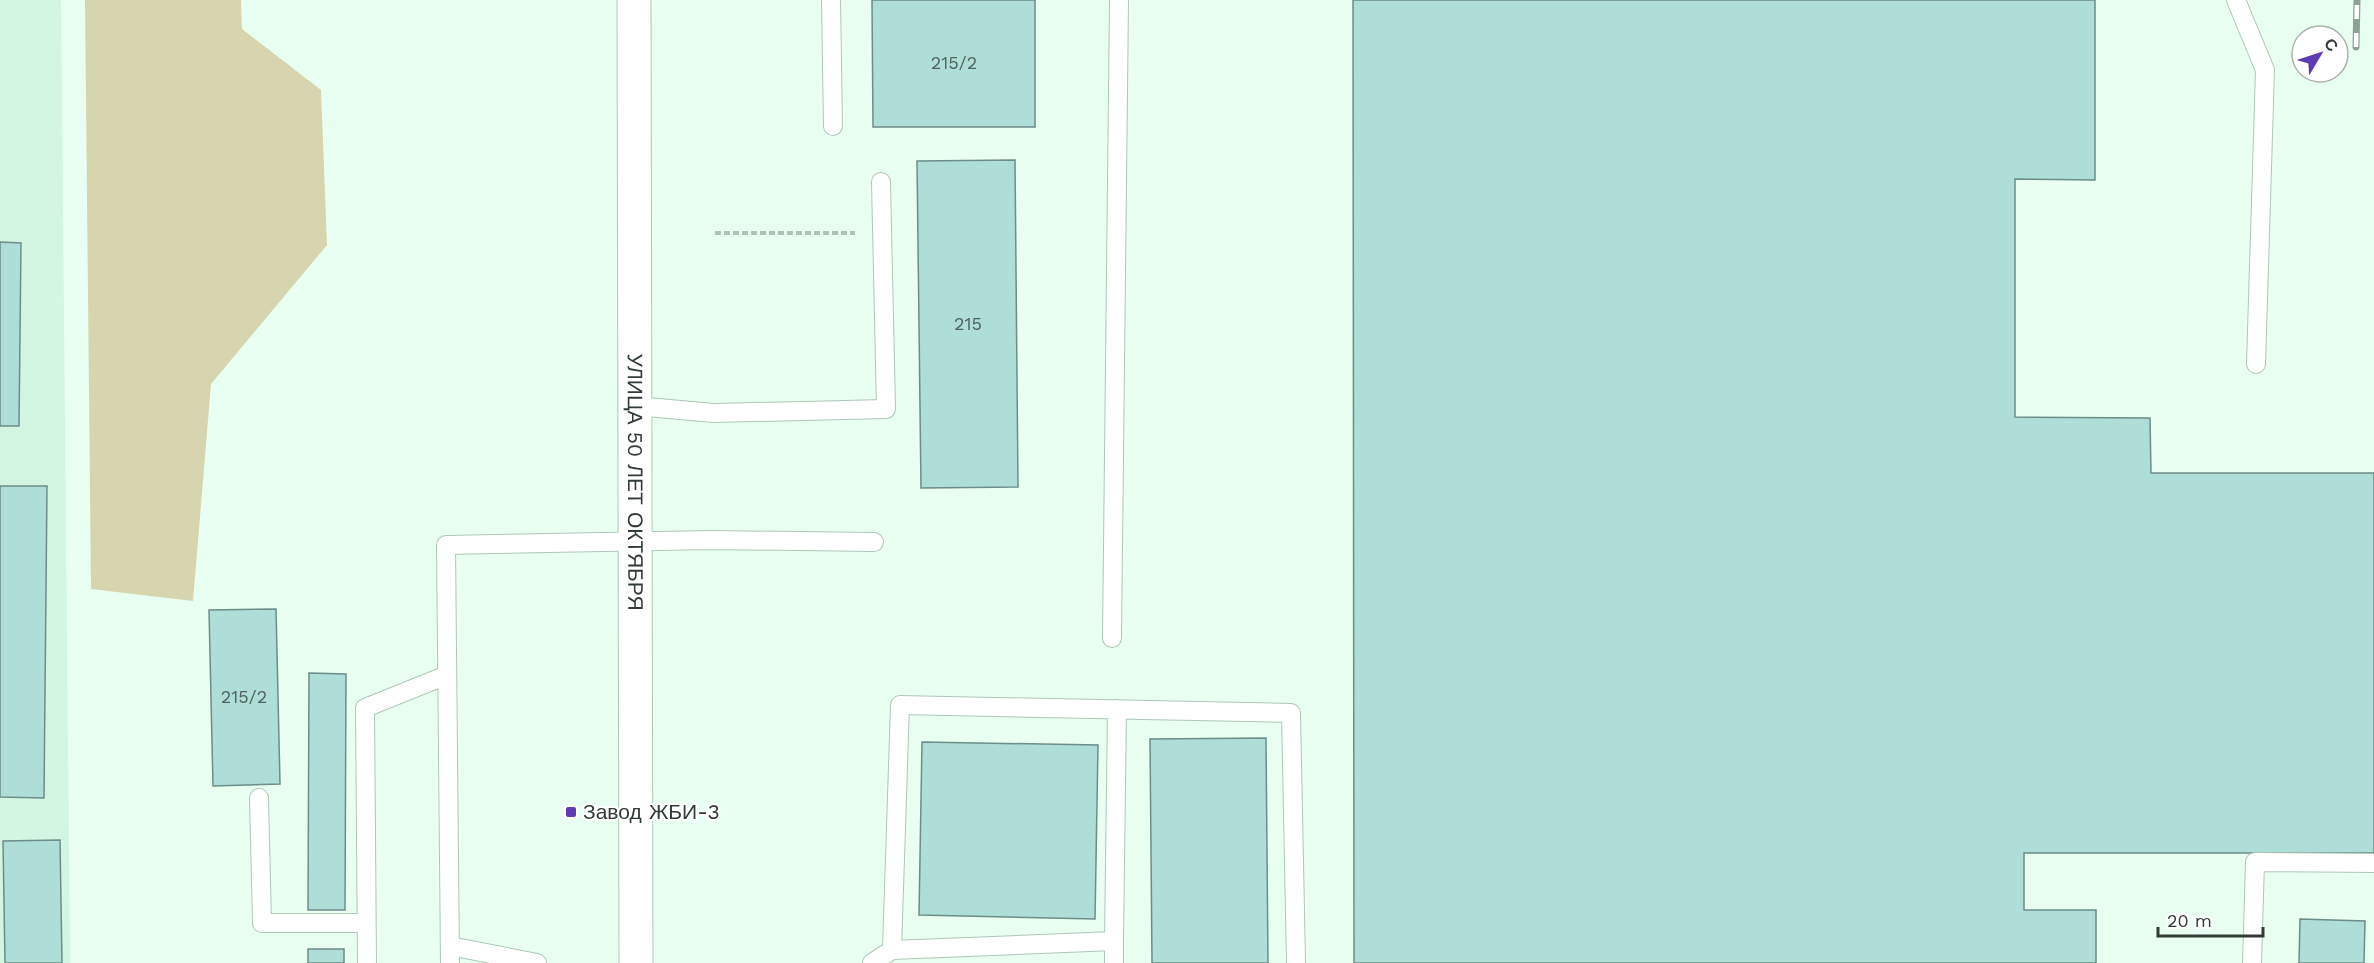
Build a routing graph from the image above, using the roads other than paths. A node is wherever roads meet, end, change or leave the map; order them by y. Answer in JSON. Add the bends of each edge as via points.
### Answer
{"nodes":[{"id":1,"x":634,"y":0,"type":"edge"},
{"id":2,"x":831,"y":0,"type":"edge"},
{"id":3,"x":1119,"y":0,"type":"edge"},
{"id":4,"x":2236,"y":0,"type":"edge"},
{"id":5,"x":833,"y":126,"type":"dead end"},
{"id":6,"x":881,"y":182,"type":"dead end"},
{"id":7,"x":2256,"y":364,"type":"dead end"},
{"id":8,"x":636,"y":406,"type":"junction"},
{"id":9,"x":634,"y":542,"type":"junction"},
{"id":10,"x":874,"y":542,"type":"dead end"},
{"id":11,"x":1112,"y":638,"type":"dead end"},
{"id":12,"x":447,"y":675,"type":"junction"},
{"id":13,"x":1117,"y":710,"type":"junction"},
{"id":14,"x":259,"y":798,"type":"dead end"},
{"id":15,"x":2374,"y":863,"type":"edge"},
{"id":16,"x":366,"y":923,"type":"junction"},
{"id":17,"x":1114,"y":941,"type":"junction"},
{"id":18,"x":892,"y":950,"type":"junction"},
{"id":19,"x":450,"y":954,"type":"edge"},
{"id":20,"x":366,"y":963,"type":"edge"},
{"id":21,"x":537,"y":963,"type":"edge"},
{"id":22,"x":636,"y":963,"type":"edge"},
{"id":23,"x":872,"y":963,"type":"edge"},
{"id":24,"x":1114,"y":963,"type":"edge"},
{"id":25,"x":1296,"y":963,"type":"edge"},
{"id":26,"x":2252,"y":963,"type":"edge"}],
"edges":[{"from":1,"to":8,"type":"main road","name":"УЛИЦА 50 ЛЕТ ОКТЯБРЯ"},
{"from":2,"to":5,"type":"lane"},
{"from":3,"to":11,"type":"lane"},
{"from":4,"to":7,"type":"lane","via":[[2265,70]]},
{"from":6,"to":8,"type":"lane","via":[[886,409],[714,412]]},
{"from":8,"to":9,"type":"main road","name":"УЛИЦА 50 ЛЕТ ОКТЯБРЯ"},
{"from":9,"to":10,"type":"lane"},
{"from":9,"to":12,"type":"lane","via":[[446,545]]},
{"from":9,"to":22,"type":"main road","name":"УЛИЦА 50 ЛЕТ ОКТЯБРЯ"},
{"from":12,"to":16,"type":"lane","via":[[365,708]]},
{"from":12,"to":19,"type":"lane"},
{"from":13,"to":17,"type":"lane"},
{"from":13,"to":18,"type":"lane","via":[[900,705]]},
{"from":13,"to":25,"type":"lane","via":[[1291,713]]},
{"from":14,"to":16,"type":"lane","via":[[262,923]]},
{"from":15,"to":26,"type":"lane","via":[[2255,862]]},
{"from":16,"to":20,"type":"lane"},
{"from":17,"to":18,"type":"lane"},
{"from":17,"to":24,"type":"lane"},
{"from":18,"to":23,"type":"lane"},
{"from":19,"to":21,"type":"lane"}]}
